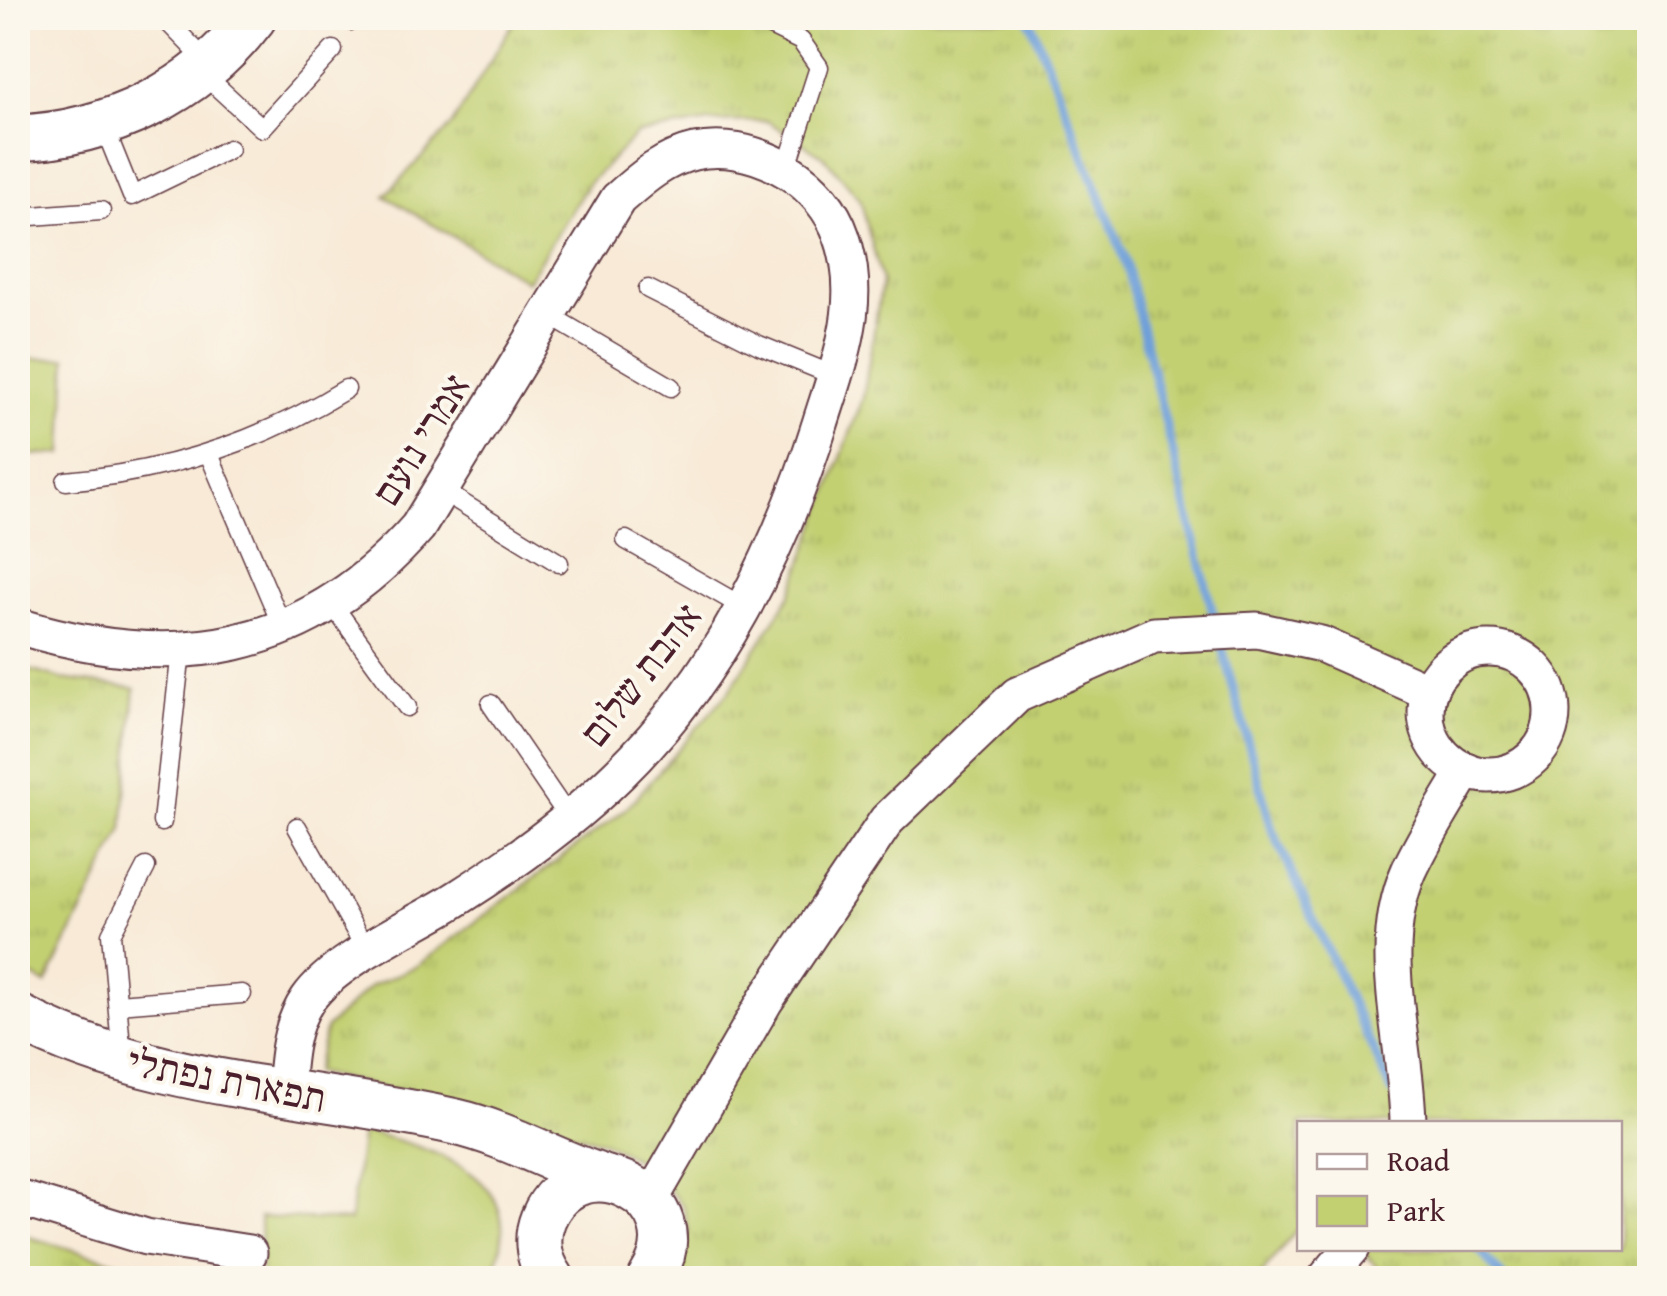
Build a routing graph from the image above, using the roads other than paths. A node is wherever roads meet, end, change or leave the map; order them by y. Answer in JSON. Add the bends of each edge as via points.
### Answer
{"nodes":[{"id":1,"x":164,"y":18,"type":"edge"},
{"id":2,"x":253,"y":18,"type":"edge"},
{"id":3,"x":344,"y":18,"type":"edge"},
{"id":4,"x":353,"y":18,"type":"edge"},
{"id":5,"x":754,"y":18,"type":"edge"},
{"id":6,"x":333,"y":50,"type":"dead end"},
{"id":7,"x":204,"y":68,"type":"junction"},
{"id":8,"x":102,"y":124,"type":"junction"},
{"id":9,"x":18,"y":138,"type":"edge"},
{"id":10,"x":229,"y":149,"type":"dead end"},
{"id":11,"x":796,"y":177,"type":"junction"},
{"id":12,"x":101,"y":210,"type":"dead end"},
{"id":13,"x":18,"y":217,"type":"edge"},
{"id":14,"x":648,"y":289,"type":"dead end"},
{"id":15,"x":546,"y":314,"type":"junction"},
{"id":16,"x":835,"y":376,"type":"junction"},
{"id":17,"x":671,"y":387,"type":"dead end"},
{"id":18,"x":346,"y":389,"type":"dead end"},
{"id":19,"x":209,"y":454,"type":"junction"},
{"id":20,"x":66,"y":481,"type":"dead end"},
{"id":21,"x":441,"y":490,"type":"junction"},
{"id":22,"x":626,"y":540,"type":"dead end"},
{"id":23,"x":559,"y":564,"type":"dead end"},
{"id":24,"x":332,"y":604,"type":"junction"},
{"id":25,"x":745,"y":608,"type":"junction"},
{"id":26,"x":18,"y":626,"type":"edge"},
{"id":27,"x":283,"y":628,"type":"junction"},
{"id":28,"x":181,"y":651,"type":"junction"},
{"id":29,"x":1429,"y":692,"type":"junction"},
{"id":30,"x":491,"y":704,"type":"dead end"},
{"id":31,"x":408,"y":707,"type":"dead end"},
{"id":32,"x":1466,"y":770,"type":"junction"},
{"id":33,"x":570,"y":818,"type":"junction"},
{"id":34,"x":162,"y":822,"type":"dead end"},
{"id":35,"x":297,"y":827,"type":"dead end"},
{"id":36,"x":146,"y":867,"type":"dead end"},
{"id":37,"x":368,"y":953,"type":"junction"},
{"id":38,"x":242,"y":994,"type":"dead end"},
{"id":39,"x":118,"y":1004,"type":"junction"},
{"id":40,"x":18,"y":1017,"type":"edge"},
{"id":41,"x":122,"y":1060,"type":"junction"},
{"id":42,"x":285,"y":1093,"type":"junction"},
{"id":43,"x":444,"y":1120,"type":"junction"},
{"id":44,"x":1408,"y":1121,"type":"edge"},
{"id":45,"x":607,"y":1179,"type":"junction"},
{"id":46,"x":18,"y":1198,"type":"edge"},
{"id":47,"x":649,"y":1202,"type":"junction"},
{"id":48,"x":1349,"y":1251,"type":"edge"},
{"id":49,"x":249,"y":1252,"type":"dead end"},
{"id":50,"x":540,"y":1259,"type":"edge"},
{"id":51,"x":651,"y":1278,"type":"edge"},
{"id":52,"x":1326,"y":1278,"type":"edge"}],
"edges":[{"from":1,"to":7,"type":"lane"},
{"from":2,"to":7,"type":"street"},
{"from":3,"to":4,"type":"lane"},
{"from":5,"to":11,"type":"lane","via":[[801,41],[819,67]]},
{"from":6,"to":7,"type":"lane","via":[[262,128]]},
{"from":7,"to":8,"type":"street","via":[[172,92]]},
{"from":8,"to":9,"type":"street"},
{"from":8,"to":10,"type":"lane","via":[[132,196]]},
{"from":11,"to":15,"type":"street","name":"אמרי נועם","via":[[735,151],[695,152],[655,168],[618,199]]},
{"from":11,"to":16,"type":"street","name":"אהבת שלום","via":[[832,215],[849,253],[854,296]]},
{"from":12,"to":13,"type":"lane"},
{"from":14,"to":16,"type":"lane"},
{"from":15,"to":17,"type":"lane"},
{"from":15,"to":21,"type":"street","name":"אמרי נועם"},
{"from":16,"to":25,"type":"street","name":"אהבת שלום","via":[[779,539]]},
{"from":18,"to":19,"type":"lane","via":[[270,431]]},
{"from":19,"to":20,"type":"lane"},
{"from":19,"to":27,"type":"lane"},
{"from":21,"to":23,"type":"lane"},
{"from":21,"to":24,"type":"street","name":"אמרי נועם","via":[[388,562]]},
{"from":22,"to":25,"type":"lane"},
{"from":24,"to":27,"type":"street","name":"אמרי נועם"},
{"from":24,"to":31,"type":"lane"},
{"from":25,"to":33,"type":"street","name":"אהבת שלום","via":[[665,724]]},
{"from":26,"to":28,"type":"street","name":"אמרי נועם","via":[[81,644]]},
{"from":27,"to":28,"type":"street","name":"אמרי נועם","via":[[226,646]]},
{"from":28,"to":34,"type":"lane"},
{"from":29,"to":32,"type":"street","via":[[1429,733],[1439,751]]},
{"from":29,"to":32,"type":"street","via":[[1446,667],[1472,651],[1512,653],[1544,680],[1552,721],[1532,758],[1494,775]]},
{"from":29,"to":47,"type":"street","via":[[1321,644],[1257,630],[1154,635],[1017,696],[887,820],[764,1002]]},
{"from":30,"to":33,"type":"lane"},
{"from":32,"to":44,"type":"street","via":[[1408,873],[1397,920],[1394,973]]},
{"from":33,"to":37,"type":"street","name":"אהבת שלום"},
{"from":35,"to":37,"type":"lane"},
{"from":36,"to":39,"type":"lane","via":[[112,934]]},
{"from":37,"to":42,"type":"street","name":"אהבת שלום","via":[[329,977],[300,1011]]},
{"from":38,"to":39,"type":"lane"},
{"from":39,"to":41,"type":"lane"},
{"from":40,"to":41,"type":"street","name":"תפארת נפתלי"},
{"from":41,"to":42,"type":"street","name":"תפארת נפתלי"},
{"from":42,"to":43,"type":"street","name":"תפארת נפתלי"},
{"from":43,"to":45,"type":"street","name":"תפארת נפתלי"},
{"from":43,"to":50,"type":"street","name":"תפארת נפתלי","via":[[480,1138],[515,1170],[529,1194]]},
{"from":45,"to":47,"type":"street","name":"תפארת נפתלי"},
{"from":45,"to":50,"type":"street","via":[[578,1183],[548,1209]]},
{"from":46,"to":49,"type":"street","via":[[146,1237]]},
{"from":47,"to":51,"type":"street","via":[[664,1246]]},
{"from":48,"to":52,"type":"street"}]}
